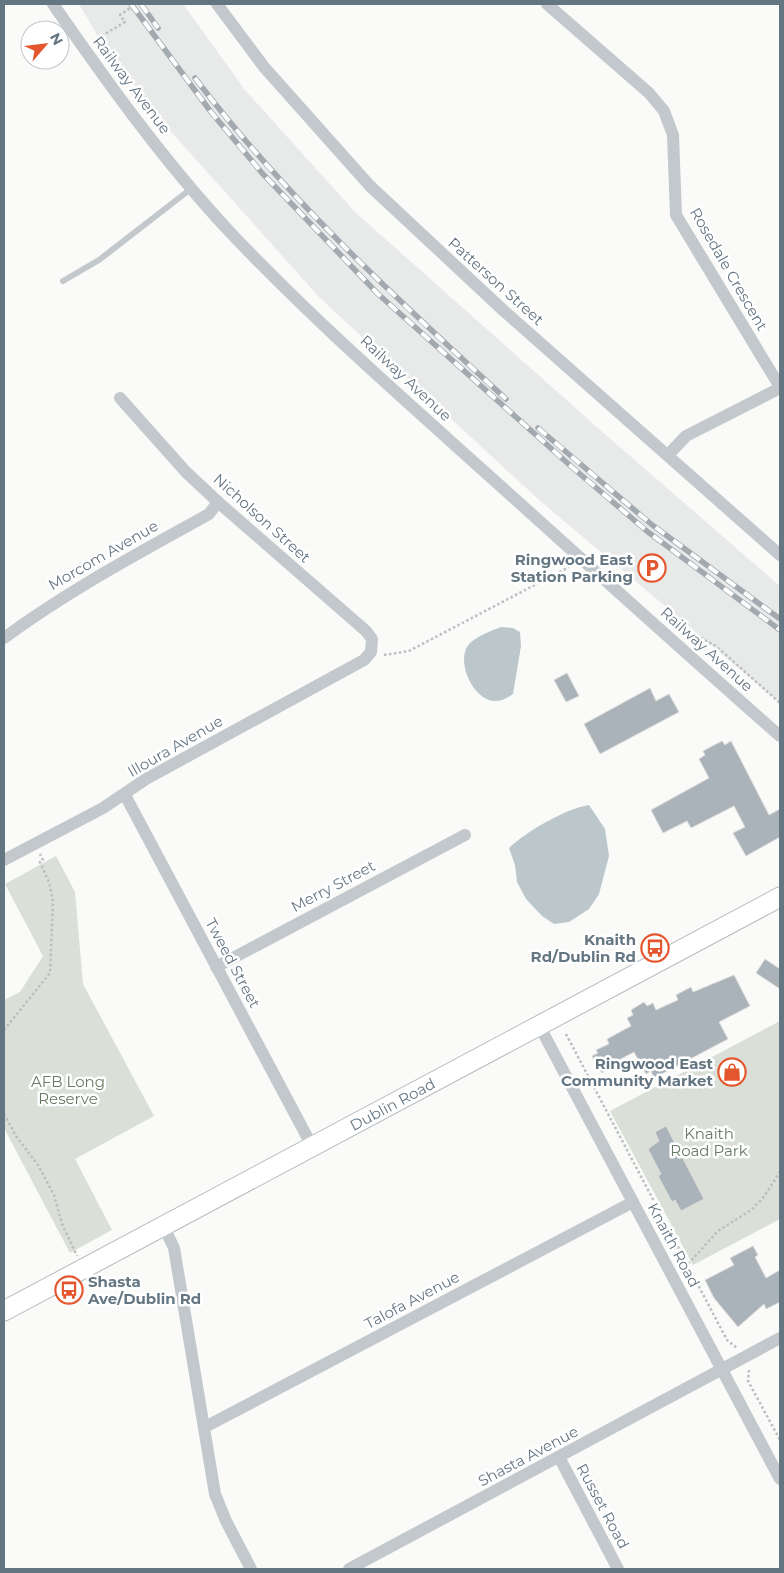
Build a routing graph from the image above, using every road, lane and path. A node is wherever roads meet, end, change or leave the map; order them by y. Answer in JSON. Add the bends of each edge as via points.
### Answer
{"nodes":[{"id":1,"x":53,"y":4,"type":"edge"},
{"id":2,"x":136,"y":4,"type":"edge"},
{"id":3,"x":217,"y":4,"type":"edge"},
{"id":4,"x":547,"y":4,"type":"edge"},
{"id":5,"x":87,"y":34,"type":"dead end"},
{"id":6,"x":192,"y":188,"type":"junction"},
{"id":7,"x":63,"y":281,"type":"dead end"},
{"id":8,"x":780,"y":387,"type":"edge"},
{"id":9,"x":120,"y":398,"type":"dead end"},
{"id":10,"x":668,"y":455,"type":"junction"},
{"id":11,"x":218,"y":502,"type":"junction"},
{"id":12,"x":780,"y":555,"type":"edge"},
{"id":13,"x":569,"y":568,"type":"dead end"},
{"id":14,"x":662,"y":612,"type":"dead end"},
{"id":15,"x":4,"y":638,"type":"edge"},
{"id":16,"x":364,"y":660,"type":"junction"},
{"id":17,"x":780,"y":703,"type":"edge"},
{"id":18,"x":780,"y":736,"type":"edge"},
{"id":19,"x":124,"y":795,"type":"junction"},
{"id":20,"x":465,"y":835,"type":"dead end"},
{"id":21,"x":35,"y":844,"type":"junction"},
{"id":22,"x":4,"y":860,"type":"edge"},
{"id":23,"x":780,"y":897,"type":"edge"},
{"id":24,"x":216,"y":967,"type":"junction"},
{"id":25,"x":540,"y":1027,"type":"junction"},
{"id":26,"x":4,"y":1030,"type":"edge"},
{"id":27,"x":566,"y":1034,"type":"dead end"},
{"id":28,"x":4,"y":1114,"type":"edge"},
{"id":29,"x":312,"y":1146,"type":"junction"},
{"id":30,"x":780,"y":1172,"type":"edge"},
{"id":31,"x":633,"y":1202,"type":"junction"},
{"id":32,"x":163,"y":1226,"type":"junction"},
{"id":33,"x":688,"y":1264,"type":"junction"},
{"id":34,"x":84,"y":1268,"type":"junction"},
{"id":35,"x":4,"y":1311,"type":"edge"},
{"id":36,"x":780,"y":1338,"type":"edge"},
{"id":37,"x":743,"y":1358,"type":"junction"},
{"id":38,"x":722,"y":1371,"type":"junction"},
{"id":39,"x":205,"y":1427,"type":"junction"},
{"id":40,"x":780,"y":1440,"type":"edge"},
{"id":41,"x":559,"y":1457,"type":"junction"},
{"id":42,"x":780,"y":1479,"type":"edge"},
{"id":43,"x":251,"y":1569,"type":"edge"},
{"id":44,"x":349,"y":1569,"type":"edge"},
{"id":45,"x":618,"y":1569,"type":"edge"}],
"edges":[{"from":1,"to":6,"type":"street","name":"Railway Avenue","via":[[120,100]]},
{"from":2,"to":5,"type":"path","via":[[120,15],[126,22],[92,42]]},
{"from":3,"to":10,"type":"street","name":"Patterson Street","via":[[264,67],[370,186],[504,311]]},
{"from":4,"to":8,"type":"street","name":"Rosedale Crescent","via":[[664,111],[673,135],[676,215]]},
{"from":6,"to":7,"type":"lane","via":[[106,255]]},
{"from":6,"to":18,"type":"street","name":"Railway Avenue","via":[[299,302]]},
{"from":8,"to":10,"type":"street","via":[[686,436]]},
{"from":9,"to":11,"type":"street","name":"Nicholson Street","via":[[186,472]]},
{"from":10,"to":12,"type":"street","name":"Patterson Street"},
{"from":11,"to":15,"type":"street","name":"Morcom Avenue","via":[[209,514],[91,579]]},
{"from":11,"to":16,"type":"street","name":"Nicholson Street","via":[[366,632],[373,645]]},
{"from":13,"to":16,"type":"path","via":[[409,651]]},
{"from":14,"to":17,"type":"path","via":[[684,629],[716,646]]},
{"from":16,"to":19,"type":"street","name":"Illoura Avenue","via":[[146,779]]},
{"from":19,"to":21,"type":"street","name":"Illoura Avenue"},
{"from":19,"to":24,"type":"street","name":"Tweed Street"},
{"from":20,"to":24,"type":"street","name":"Merry Street"},
{"from":21,"to":22,"type":"street","name":"Illoura Avenue"},
{"from":21,"to":26,"type":"path","via":[[50,882],[53,902],[50,973]]},
{"from":23,"to":25,"type":"main road","name":"Dublin Road"},
{"from":24,"to":29,"type":"street","name":"Tweed Street"},
{"from":25,"to":29,"type":"main road","name":"Dublin Road"},
{"from":25,"to":31,"type":"street","name":"Knaith Road"},
{"from":27,"to":33,"type":"path"},
{"from":28,"to":34,"type":"path","via":[[54,1195],[62,1224]]},
{"from":29,"to":32,"type":"main road","name":"Dublin Road"},
{"from":30,"to":33,"type":"path","via":[[751,1210],[718,1232]]},
{"from":31,"to":38,"type":"street","name":"Knaith Road"},
{"from":31,"to":39,"type":"street","name":"Talofa Avenue"},
{"from":32,"to":34,"type":"main road","name":"Dublin Road"},
{"from":32,"to":39,"type":"street","via":[[174,1248]]},
{"from":33,"to":37,"type":"path","via":[[728,1340],[736,1345]]},
{"from":34,"to":35,"type":"main road","name":"Dublin Road"},
{"from":36,"to":37,"type":"street","name":"Shasta Avenue"},
{"from":37,"to":38,"type":"street","name":"Shasta Avenue"},
{"from":37,"to":40,"type":"path","via":[[749,1370],[748,1381]]},
{"from":38,"to":41,"type":"street","name":"Shasta Avenue"},
{"from":38,"to":42,"type":"street","name":"Knaith Road"},
{"from":39,"to":43,"type":"street","via":[[216,1494]]},
{"from":41,"to":44,"type":"street","name":"Shasta Avenue"},
{"from":41,"to":45,"type":"street","name":"Russet Road"}]}
